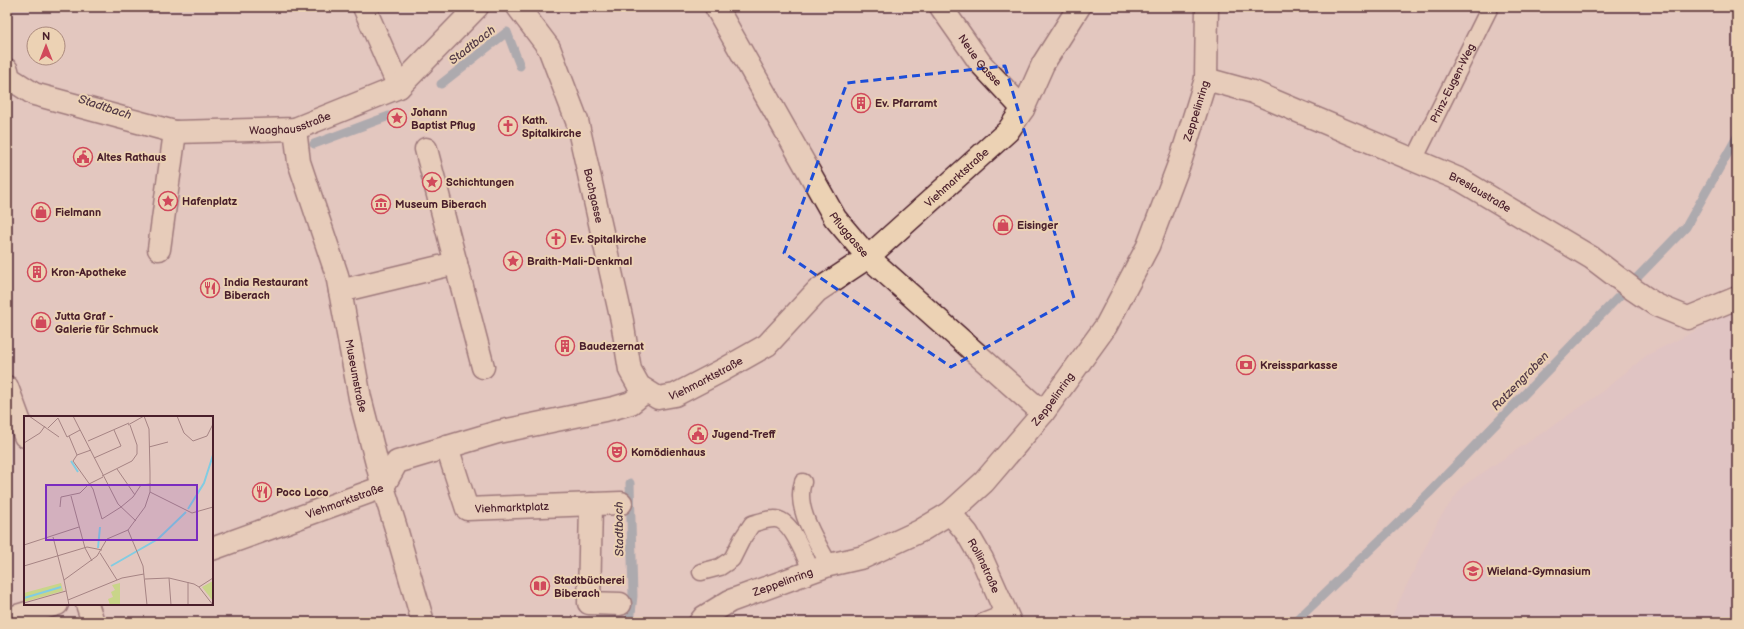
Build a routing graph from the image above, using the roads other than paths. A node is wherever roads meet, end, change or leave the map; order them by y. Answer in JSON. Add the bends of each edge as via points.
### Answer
{"nodes":[{"id":1,"x":364,"y":7,"type":"edge"},
{"id":2,"x":477,"y":7,"type":"edge"},
{"id":3,"x":518,"y":7,"type":"edge"},
{"id":4,"x":716,"y":7,"type":"edge"},
{"id":5,"x":941,"y":7,"type":"edge"},
{"id":6,"x":1079,"y":7,"type":"edge"},
{"id":7,"x":1207,"y":7,"type":"edge"},
{"id":8,"x":1490,"y":7,"type":"edge"},
{"id":9,"x":8,"y":74,"type":"edge"},
{"id":10,"x":1206,"y":79,"type":"junction"},
{"id":11,"x":399,"y":87,"type":"junction"},
{"id":12,"x":1023,"y":109,"type":"junction"},
{"id":13,"x":295,"y":129,"type":"junction"},
{"id":14,"x":175,"y":132,"type":"junction"},
{"id":15,"x":426,"y":149,"type":"dead end"},
{"id":16,"x":1414,"y":160,"type":"junction"},
{"id":17,"x":159,"y":249,"type":"dead end"},
{"id":18,"x":868,"y":257,"type":"junction"},
{"id":19,"x":456,"y":263,"type":"junction"},
{"id":20,"x":340,"y":291,"type":"junction"},
{"id":21,"x":1737,"y":298,"type":"edge"},
{"id":22,"x":483,"y":367,"type":"dead end"},
{"id":23,"x":7,"y":387,"type":"edge"},
{"id":24,"x":646,"y":391,"type":"junction"},
{"id":25,"x":1043,"y":413,"type":"junction"},
{"id":26,"x":24,"y":433,"type":"edge"},
{"id":27,"x":447,"y":447,"type":"junction"},
{"id":28,"x":803,"y":482,"type":"dead end"},
{"id":29,"x":383,"y":488,"type":"junction"},
{"id":30,"x":622,"y":503,"type":"dead end"},
{"id":31,"x":591,"y":504,"type":"junction"},
{"id":32,"x":950,"y":513,"type":"junction"},
{"id":33,"x":213,"y":549,"type":"edge"},
{"id":34,"x":820,"y":569,"type":"junction"},
{"id":35,"x":701,"y":572,"type":"dead end"},
{"id":36,"x":620,"y":604,"type":"dead end"},
{"id":37,"x":54,"y":605,"type":"edge"},
{"id":38,"x":87,"y":605,"type":"edge"},
{"id":39,"x":1008,"y":618,"type":"edge"},
{"id":40,"x":7,"y":619,"type":"edge"},
{"id":41,"x":93,"y":622,"type":"edge"},
{"id":42,"x":423,"y":622,"type":"edge"},
{"id":43,"x":700,"y":622,"type":"edge"},
{"id":44,"x":983,"y":622,"type":"edge"}],
"edges":[{"from":1,"to":11,"type":"street"},
{"from":2,"to":11,"type":"street","name":"Waaghausstraße"},
{"from":3,"to":24,"type":"street","name":"Bachgasse","via":[[549,48],[577,122],[622,321],[630,370],[639,386]]},
{"from":4,"to":18,"type":"street","name":"Pfluggasse","via":[[835,218]]},
{"from":5,"to":12,"type":"street","name":"Neue Gasse","via":[[981,64]]},
{"from":6,"to":12,"type":"street","name":"Viehmarktstraße","via":[[1043,64]]},
{"from":7,"to":10,"type":"street","name":"Zeppelinring"},
{"from":8,"to":16,"type":"lane","name":"Prinz-Eugen-Weg"},
{"from":9,"to":14,"type":"street","name":"Waaghausstraße","via":[[34,94]]},
{"from":10,"to":16,"type":"street","name":"Breslaustraße","via":[[1253,92]]},
{"from":10,"to":25,"type":"street","name":"Zeppelinring","via":[[1181,159],[1148,246],[1106,326]]},
{"from":11,"to":13,"type":"street","name":"Waaghausstraße"},
{"from":12,"to":18,"type":"street","name":"Viehmarktstraße","via":[[1008,131]]},
{"from":13,"to":14,"type":"street","name":"Waaghausstraße"},
{"from":13,"to":20,"type":"street","name":"Museumstraße","via":[[299,162]]},
{"from":14,"to":17,"type":"street"},
{"from":15,"to":19,"type":"street"},
{"from":16,"to":21,"type":"street","name":"Breslaustraße","via":[[1461,180],[1592,258],[1656,305],[1688,318]]},
{"from":18,"to":24,"type":"street","name":"Viehmarktstraße","via":[[817,291],[767,345],[675,396],[658,398]]},
{"from":18,"to":25,"type":"street","name":"Pfluggasse"},
{"from":19,"to":20,"type":"street"},
{"from":19,"to":22,"type":"street"},
{"from":20,"to":29,"type":"street","name":"Museumstraße","via":[[360,398]]},
{"from":23,"to":26,"type":"street"},
{"from":24,"to":27,"type":"street","name":"Viehmarktstraße","via":[[631,403],[614,408],[498,432]]},
{"from":25,"to":32,"type":"street","name":"Zeppelinring","via":[[984,482]]},
{"from":27,"to":29,"type":"street","name":"Viehmarktstraße","via":[[397,462]]},
{"from":27,"to":31,"type":"street","name":"Viehmarktplatz","via":[[467,509]]},
{"from":28,"to":34,"type":"lane","via":[[800,498]]},
{"from":29,"to":33,"type":"street","name":"Viehmarktstraße"},
{"from":29,"to":42,"type":"street","name":"Museumstraße"},
{"from":30,"to":31,"type":"street","name":"Viehmarktplatz"},
{"from":31,"to":36,"type":"street","via":[[589,603]]},
{"from":32,"to":34,"type":"street","name":"Zeppelinring","via":[[920,531],[864,557]]},
{"from":32,"to":39,"type":"street","name":"Rollinstraße","via":[[967,533],[982,559]]},
{"from":34,"to":35,"type":"lane","via":[[785,522],[775,518],[752,524],[732,559],[720,567]]},
{"from":34,"to":43,"type":"street","name":"Zeppelinring","via":[[730,601]]},
{"from":37,"to":40,"type":"street"},
{"from":38,"to":41,"type":"street"},
{"from":39,"to":44,"type":"lane"}]}
